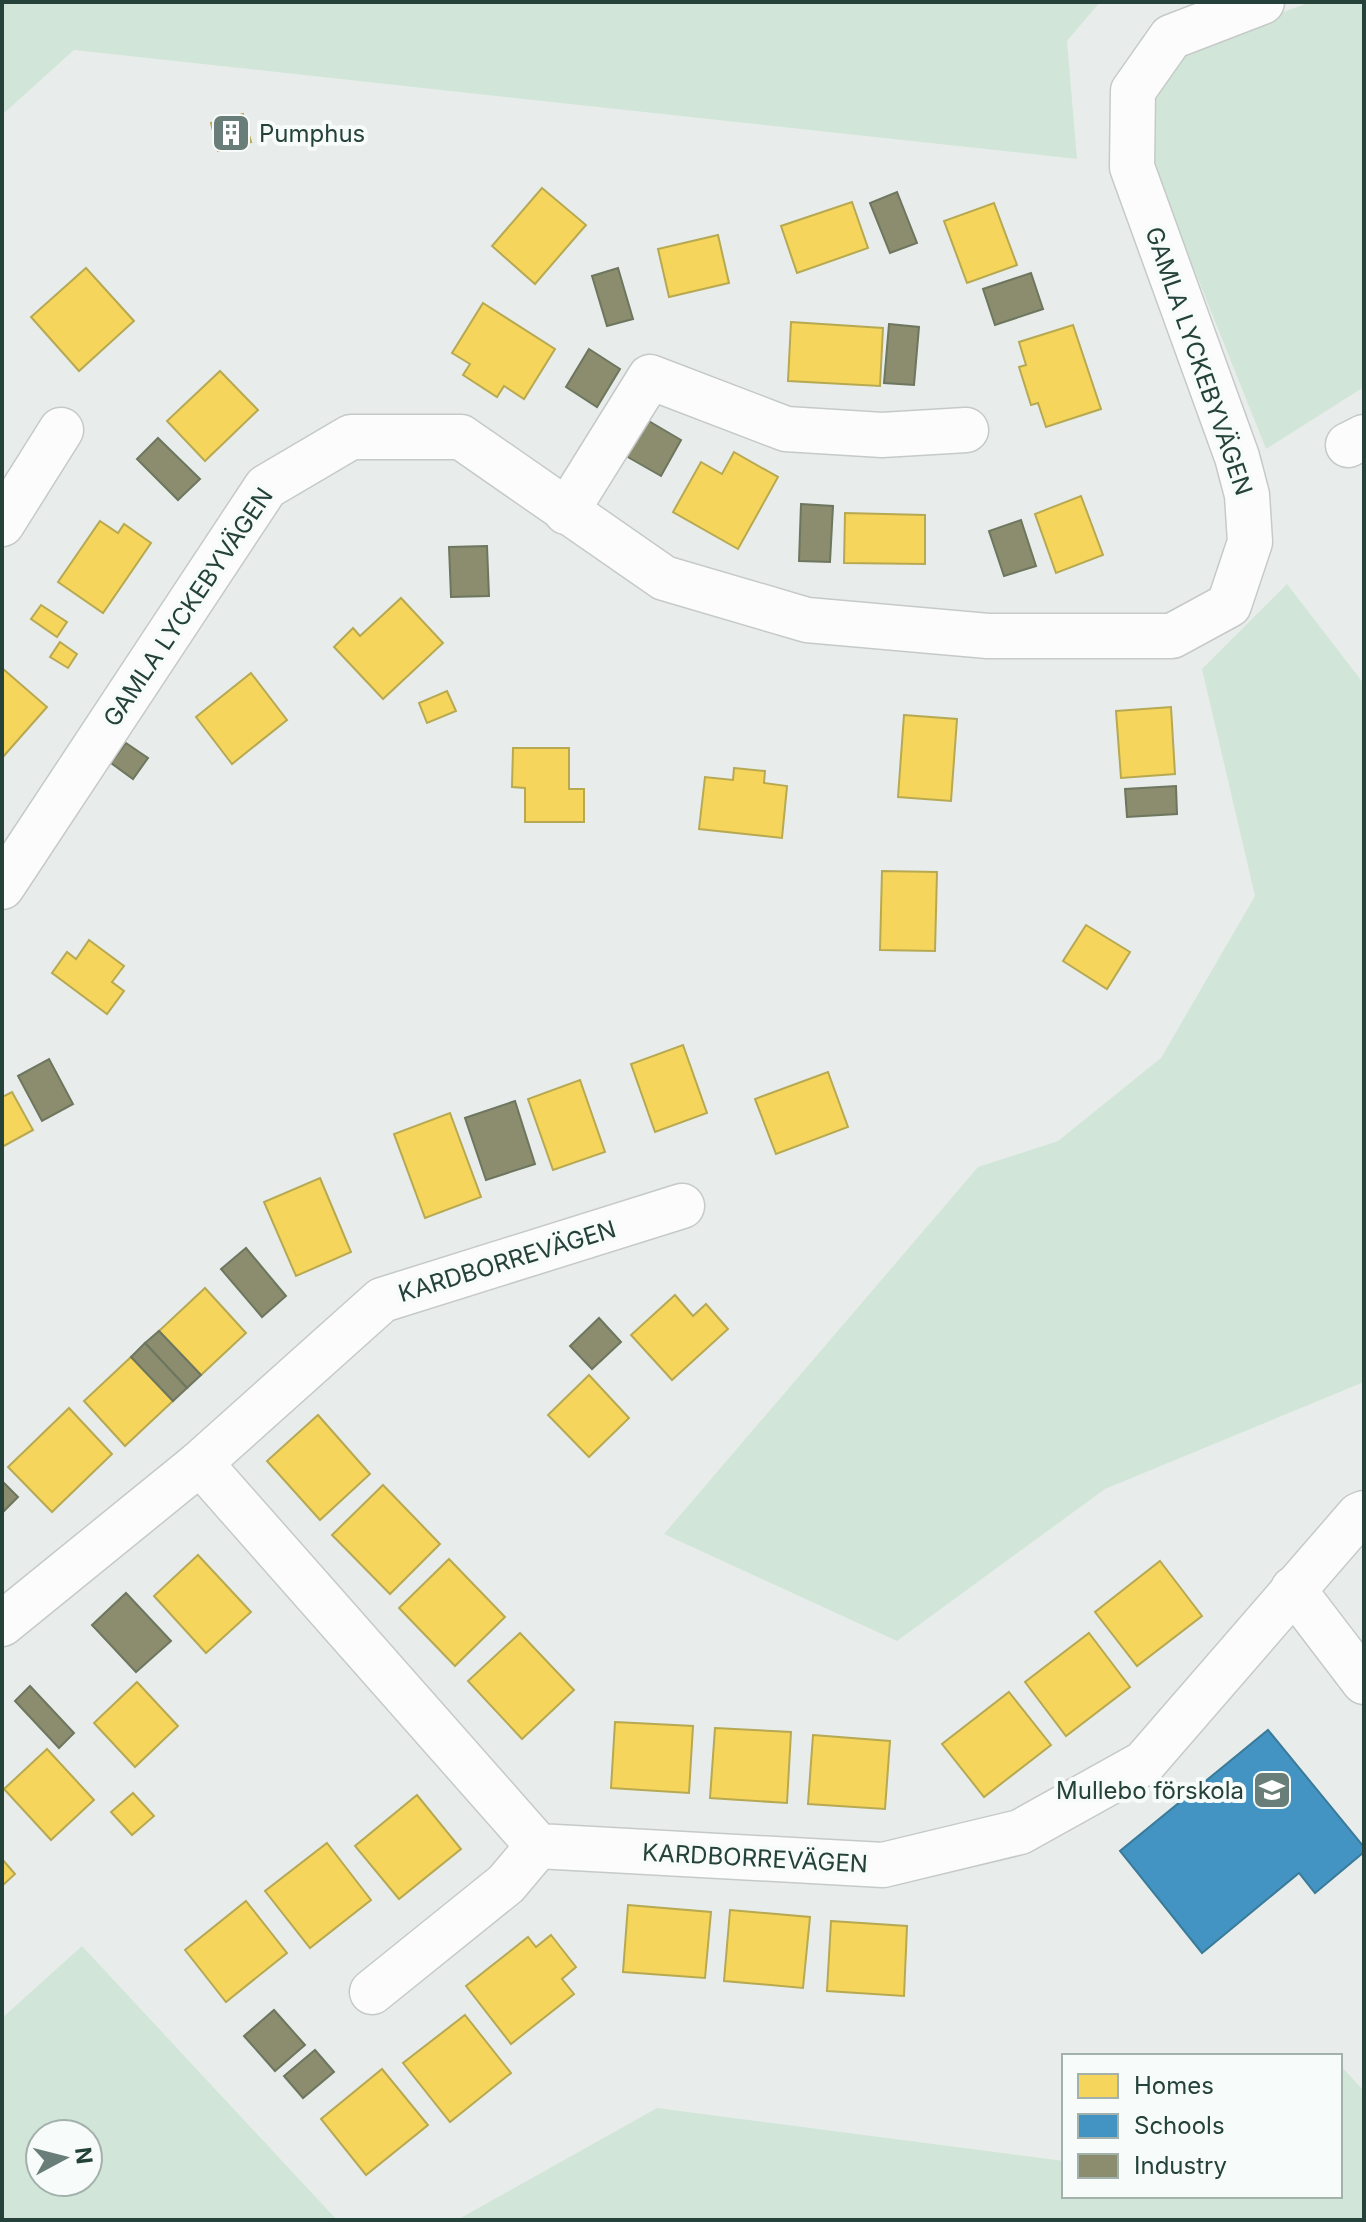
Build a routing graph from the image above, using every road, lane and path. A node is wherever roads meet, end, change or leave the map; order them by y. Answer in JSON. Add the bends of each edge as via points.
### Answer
{"nodes":[{"id":1,"x":1262,"y":2,"type":"edge"},
{"id":2,"x":61,"y":430,"type":"dead end"},
{"id":3,"x":966,"y":430,"type":"dead end"},
{"id":4,"x":566,"y":512,"type":"junction"},
{"id":5,"x":2,"y":524,"type":"edge"},
{"id":6,"x":6,"y":873,"type":"edge"},
{"id":7,"x":682,"y":1206,"type":"dead end"},
{"id":8,"x":200,"y":1463,"type":"junction"},
{"id":9,"x":1364,"y":1513,"type":"edge"},
{"id":10,"x":1293,"y":1589,"type":"junction"},
{"id":11,"x":2,"y":1624,"type":"edge"},
{"id":12,"x":1364,"y":1682,"type":"edge"},
{"id":13,"x":538,"y":1846,"type":"junction"},
{"id":14,"x":372,"y":1992,"type":"dead end"}],
"edges":[{"from":1,"to":4,"type":"street","name":"GAMLA LYCKEBYVÄGEN","via":[[1171,37],[1133,91],[1132,167],[1247,495],[1250,542],[1229,605],[1172,636],[988,636],[807,620],[664,578]]},
{"from":2,"to":5,"type":"street"},
{"from":3,"to":4,"type":"street","via":[[882,435],[786,429],[650,377]]},
{"from":4,"to":6,"type":"street","name":"GAMLA LYCKEBYVÄGEN","via":[[461,437],[351,437],[266,487]]},
{"from":7,"to":8,"type":"street","name":"KARDBORREVÄGEN","via":[[382,1300]]},
{"from":8,"to":11,"type":"street","name":"KARDBORREVÄGEN"},
{"from":8,"to":13,"type":"street"},
{"from":9,"to":10,"type":"street","name":"KARDBORREVÄGEN"},
{"from":10,"to":12,"type":"street"},
{"from":10,"to":13,"type":"street","name":"KARDBORREVÄGEN","via":[[1144,1763],[1020,1832],[883,1865]]},
{"from":13,"to":14,"type":"street","via":[[506,1884]]}]}
